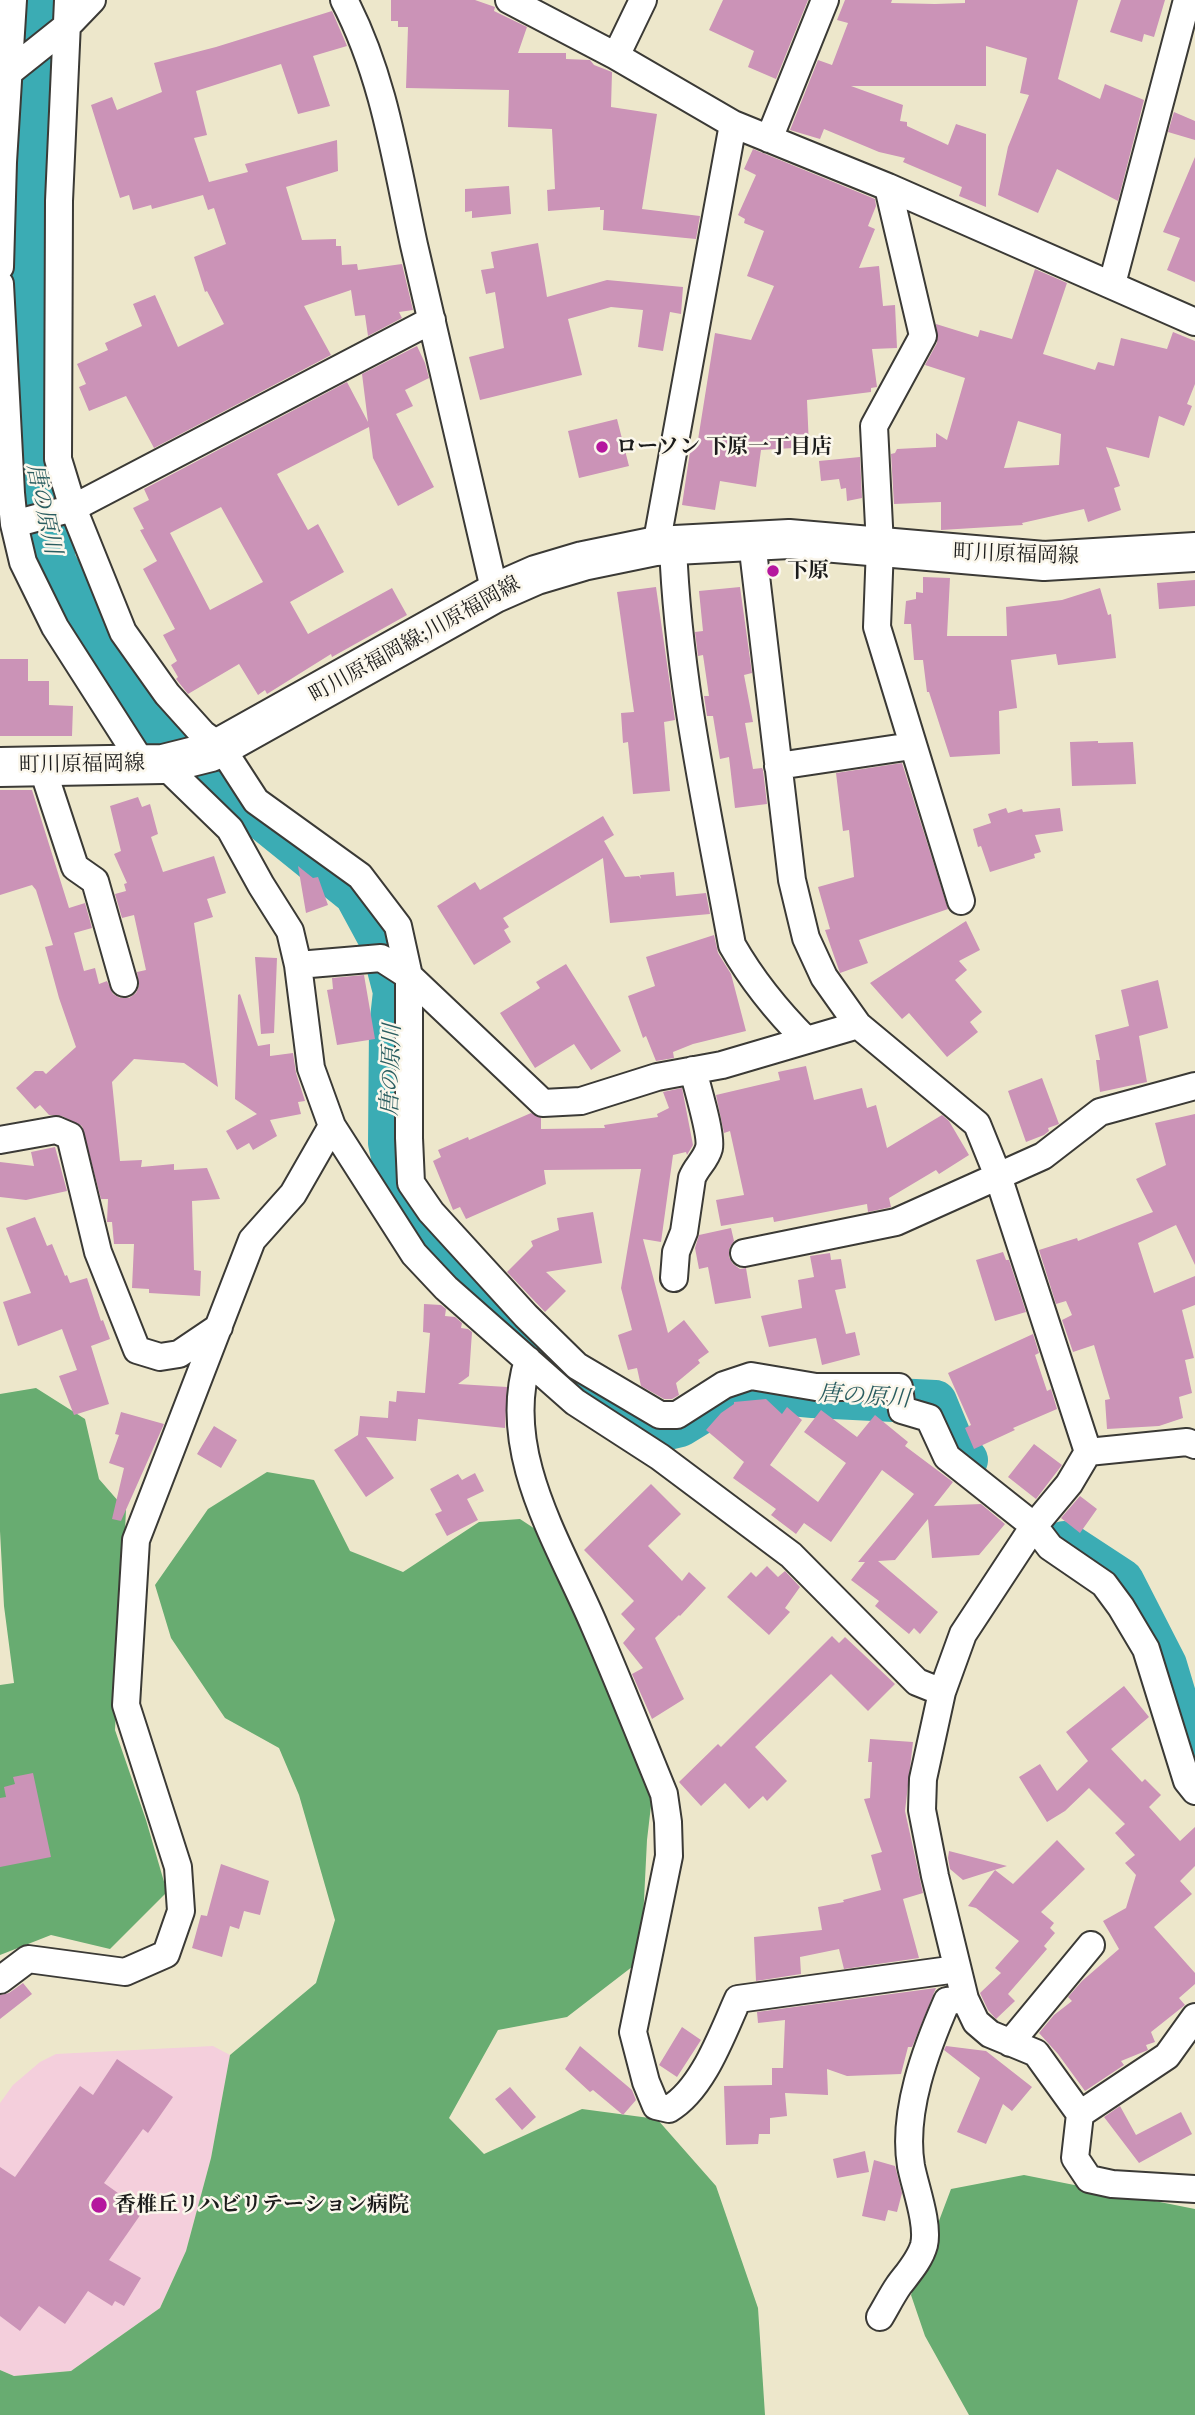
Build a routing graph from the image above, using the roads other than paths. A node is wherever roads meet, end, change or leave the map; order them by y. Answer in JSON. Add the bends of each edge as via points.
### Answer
{"nodes":[{"id":1,"x":13,"y":0,"type":"edge"},
{"id":2,"x":92,"y":0,"type":"edge"},
{"id":3,"x":344,"y":0,"type":"edge"},
{"id":4,"x":509,"y":0,"type":"edge"},
{"id":5,"x":643,"y":0,"type":"edge"},
{"id":6,"x":825,"y":0,"type":"edge"},
{"id":7,"x":1187,"y":0,"type":"edge"},
{"id":8,"x":68,"y":13,"type":"edge"},
{"id":9,"x":616,"y":55,"type":"junction"},
{"id":10,"x":4,"y":75,"type":"edge"},
{"id":11,"x":733,"y":124,"type":"junction"},
{"id":12,"x":769,"y":139,"type":"junction"},
{"id":13,"x":888,"y":187,"type":"junction"},
{"id":14,"x":0,"y":267,"type":"edge"},
{"id":15,"x":0,"y":284,"type":"edge"},
{"id":16,"x":1112,"y":284,"type":"junction"},
{"id":17,"x":432,"y":320,"type":"junction"},
{"id":18,"x":1195,"y":322,"type":"edge"},
{"id":19,"x":3,"y":424,"type":"edge"},
{"id":20,"x":73,"y":508,"type":"junction"},
{"id":21,"x":14,"y":524,"type":"junction"},
{"id":22,"x":752,"y":542,"type":"junction"},
{"id":23,"x":665,"y":545,"type":"junction"},
{"id":24,"x":880,"y":547,"type":"junction"},
{"id":25,"x":1195,"y":552,"type":"edge"},
{"id":26,"x":495,"y":593,"type":"junction"},
{"id":27,"x":912,"y":746,"type":"junction"},
{"id":28,"x":216,"y":750,"type":"junction"},
{"id":29,"x":153,"y":763,"type":"junction"},
{"id":30,"x":46,"y":766,"type":"junction"},
{"id":31,"x":778,"y":766,"type":"junction"},
{"id":32,"x":0,"y":767,"type":"edge"},
{"id":33,"x":961,"y":901,"type":"dead end"},
{"id":34,"x":298,"y":965,"type":"junction"},
{"id":35,"x":408,"y":976,"type":"junction"},
{"id":36,"x":124,"y":983,"type":"dead end"},
{"id":37,"x":858,"y":1025,"type":"junction"},
{"id":38,"x":806,"y":1040,"type":"junction"},
{"id":39,"x":694,"y":1070,"type":"junction"},
{"id":40,"x":1195,"y":1086,"type":"edge"},
{"id":41,"x":332,"y":1126,"type":"junction"},
{"id":42,"x":0,"y":1140,"type":"edge"},
{"id":43,"x":998,"y":1176,"type":"junction"},
{"id":44,"x":744,"y":1253,"type":"dead end"},
{"id":45,"x":674,"y":1278,"type":"dead end"},
{"id":46,"x":219,"y":1327,"type":"junction"},
{"id":47,"x":560,"y":1349,"type":"junction"},
{"id":48,"x":534,"y":1366,"type":"junction"},
{"id":49,"x":1195,"y":1445,"type":"edge"},
{"id":50,"x":1088,"y":1452,"type":"junction"},
{"id":51,"x":1042,"y":1517,"type":"junction"},
{"id":52,"x":942,"y":1692,"type":"junction"},
{"id":53,"x":1195,"y":1791,"type":"edge"},
{"id":54,"x":1091,"y":1945,"type":"dead end"},
{"id":55,"x":957,"y":1969,"type":"junction"},
{"id":56,"x":0,"y":1980,"type":"edge"},
{"id":57,"x":965,"y":1999,"type":"junction"},
{"id":58,"x":1195,"y":2017,"type":"edge"},
{"id":59,"x":1010,"y":2043,"type":"junction"},
{"id":60,"x":1080,"y":2114,"type":"junction"},
{"id":61,"x":1195,"y":2189,"type":"edge"},
{"id":62,"x":880,"y":2317,"type":"dead end"}],
"edges":[{"from":1,"to":10,"type":"street"},
{"from":2,"to":8,"type":"street"},
{"from":3,"to":17,"type":"street","via":[[360,31],[385,107]]},
{"from":4,"to":9,"type":"street"},
{"from":5,"to":9,"type":"street"},
{"from":6,"to":12,"type":"street"},
{"from":7,"to":16,"type":"street"},
{"from":8,"to":10,"type":"street"},
{"from":8,"to":20,"type":"street","via":[[59,201],[58,459]]},
{"from":9,"to":11,"type":"street"},
{"from":10,"to":14,"type":"street"},
{"from":11,"to":12,"type":"street"},
{"from":11,"to":23,"type":"street"},
{"from":12,"to":13,"type":"street"},
{"from":13,"to":16,"type":"street"},
{"from":13,"to":24,"type":"street","via":[[923,336],[874,426]]},
{"from":15,"to":19,"type":"street"},
{"from":16,"to":18,"type":"street"},
{"from":17,"to":20,"type":"street"},
{"from":17,"to":26,"type":"street"},
{"from":19,"to":21,"type":"street"},
{"from":20,"to":21,"type":"street"},
{"from":20,"to":28,"type":"street","via":[[123,632],[167,694]]},
{"from":21,"to":29,"type":"street","via":[[23,562],[55,626]]},
{"from":22,"to":23,"type":"main road","name":"町川原福岡線;川原福岡線"},
{"from":22,"to":24,"type":"main road","name":"町川原福岡線;川原福岡線","via":[[789,539]]},
{"from":22,"to":31,"type":"street"},
{"from":23,"to":26,"type":"main road","name":"町川原福岡線;川原福岡線","via":[[548,572]]},
{"from":23,"to":38,"type":"street","via":[[732,945],[785,1019]]},
{"from":24,"to":25,"type":"main road","name":"町川原福岡線","via":[[1044,561]]},
{"from":24,"to":27,"type":"street","via":[[877,627]]},
{"from":26,"to":28,"type":"main road","name":"町川原福岡線;川原福岡線"},
{"from":27,"to":31,"type":"street"},
{"from":27,"to":33,"type":"street"},
{"from":28,"to":29,"type":"main road","name":"町川原福岡線;川原福岡線"},
{"from":28,"to":35,"type":"street","via":[[256,801],[360,876],[398,926]]},
{"from":29,"to":30,"type":"main road","name":"町川原福岡線"},
{"from":29,"to":34,"type":"street","via":[[230,829],[290,931]]},
{"from":30,"to":32,"type":"main road","name":"町川原福岡線"},
{"from":30,"to":36,"type":"street","via":[[75,867],[95,881]]},
{"from":31,"to":37,"type":"street","via":[[792,880],[806,938],[824,977]]},
{"from":34,"to":35,"type":"street","via":[[381,958]]},
{"from":34,"to":41,"type":"street","via":[[311,1068]]},
{"from":35,"to":39,"type":"street","via":[[543,1103],[582,1101]]},
{"from":35,"to":47,"type":"street","via":[[411,1183],[431,1212]]},
{"from":37,"to":38,"type":"street"},
{"from":37,"to":43,"type":"street","via":[[977,1124]]},
{"from":38,"to":39,"type":"street"},
{"from":39,"to":45,"type":"street","via":[[710,1145],[692,1178]]},
{"from":40,"to":43,"type":"street","via":[[1100,1112],[1043,1156]]},
{"from":41,"to":46,"type":"street","via":[[293,1194],[253,1240]]},
{"from":41,"to":48,"type":"street","via":[[414,1254]]},
{"from":42,"to":46,"type":"street","via":[[56,1130],[70,1136],[98,1252],[137,1350],[160,1357],[179,1354]]},
{"from":43,"to":44,"type":"street","via":[[896,1222]]},
{"from":43,"to":50,"type":"street"},
{"from":46,"to":56,"type":"street","via":[[136,1540],[126,1705],[178,1867],[181,1910],[166,1954],[125,1972],[28,1959]]},
{"from":47,"to":48,"type":"street"},
{"from":47,"to":51,"type":"street","via":[[577,1366],[660,1415],[677,1415],[724,1385],[751,1376],[901,1399],[929,1418],[947,1457]]},
{"from":48,"to":52,"type":"street","via":[[575,1402],[660,1457],[791,1555],[917,1682]]},
{"from":48,"to":55,"type":"street","via":[[521,1382],[523,1447],[535,1494],[664,1794],[669,1856],[633,2032],[656,2106],[669,2109],[681,2102],[711,2059],[738,1999]]},
{"from":49,"to":50,"type":"street","via":[[1187,1442]]},
{"from":50,"to":51,"type":"street"},
{"from":51,"to":52,"type":"street","via":[[963,1634]]},
{"from":51,"to":53,"type":"street","via":[[1050,1548],[1104,1584],[1146,1648],[1187,1780]]},
{"from":52,"to":55,"type":"street","via":[[923,1779],[922,1810]]},
{"from":54,"to":59,"type":"street"},
{"from":55,"to":57,"type":"street"},
{"from":57,"to":59,"type":"street","via":[[976,2022]]},
{"from":57,"to":62,"type":"street","via":[[947,2001],[927,2046],[914,2097],[910,2144],[924,2244]]},
{"from":58,"to":60,"type":"street","via":[[1167,2056]]},
{"from":59,"to":60,"type":"street","via":[[1036,2053]]},
{"from":60,"to":61,"type":"street","via":[[1075,2158],[1089,2179]]}]}
